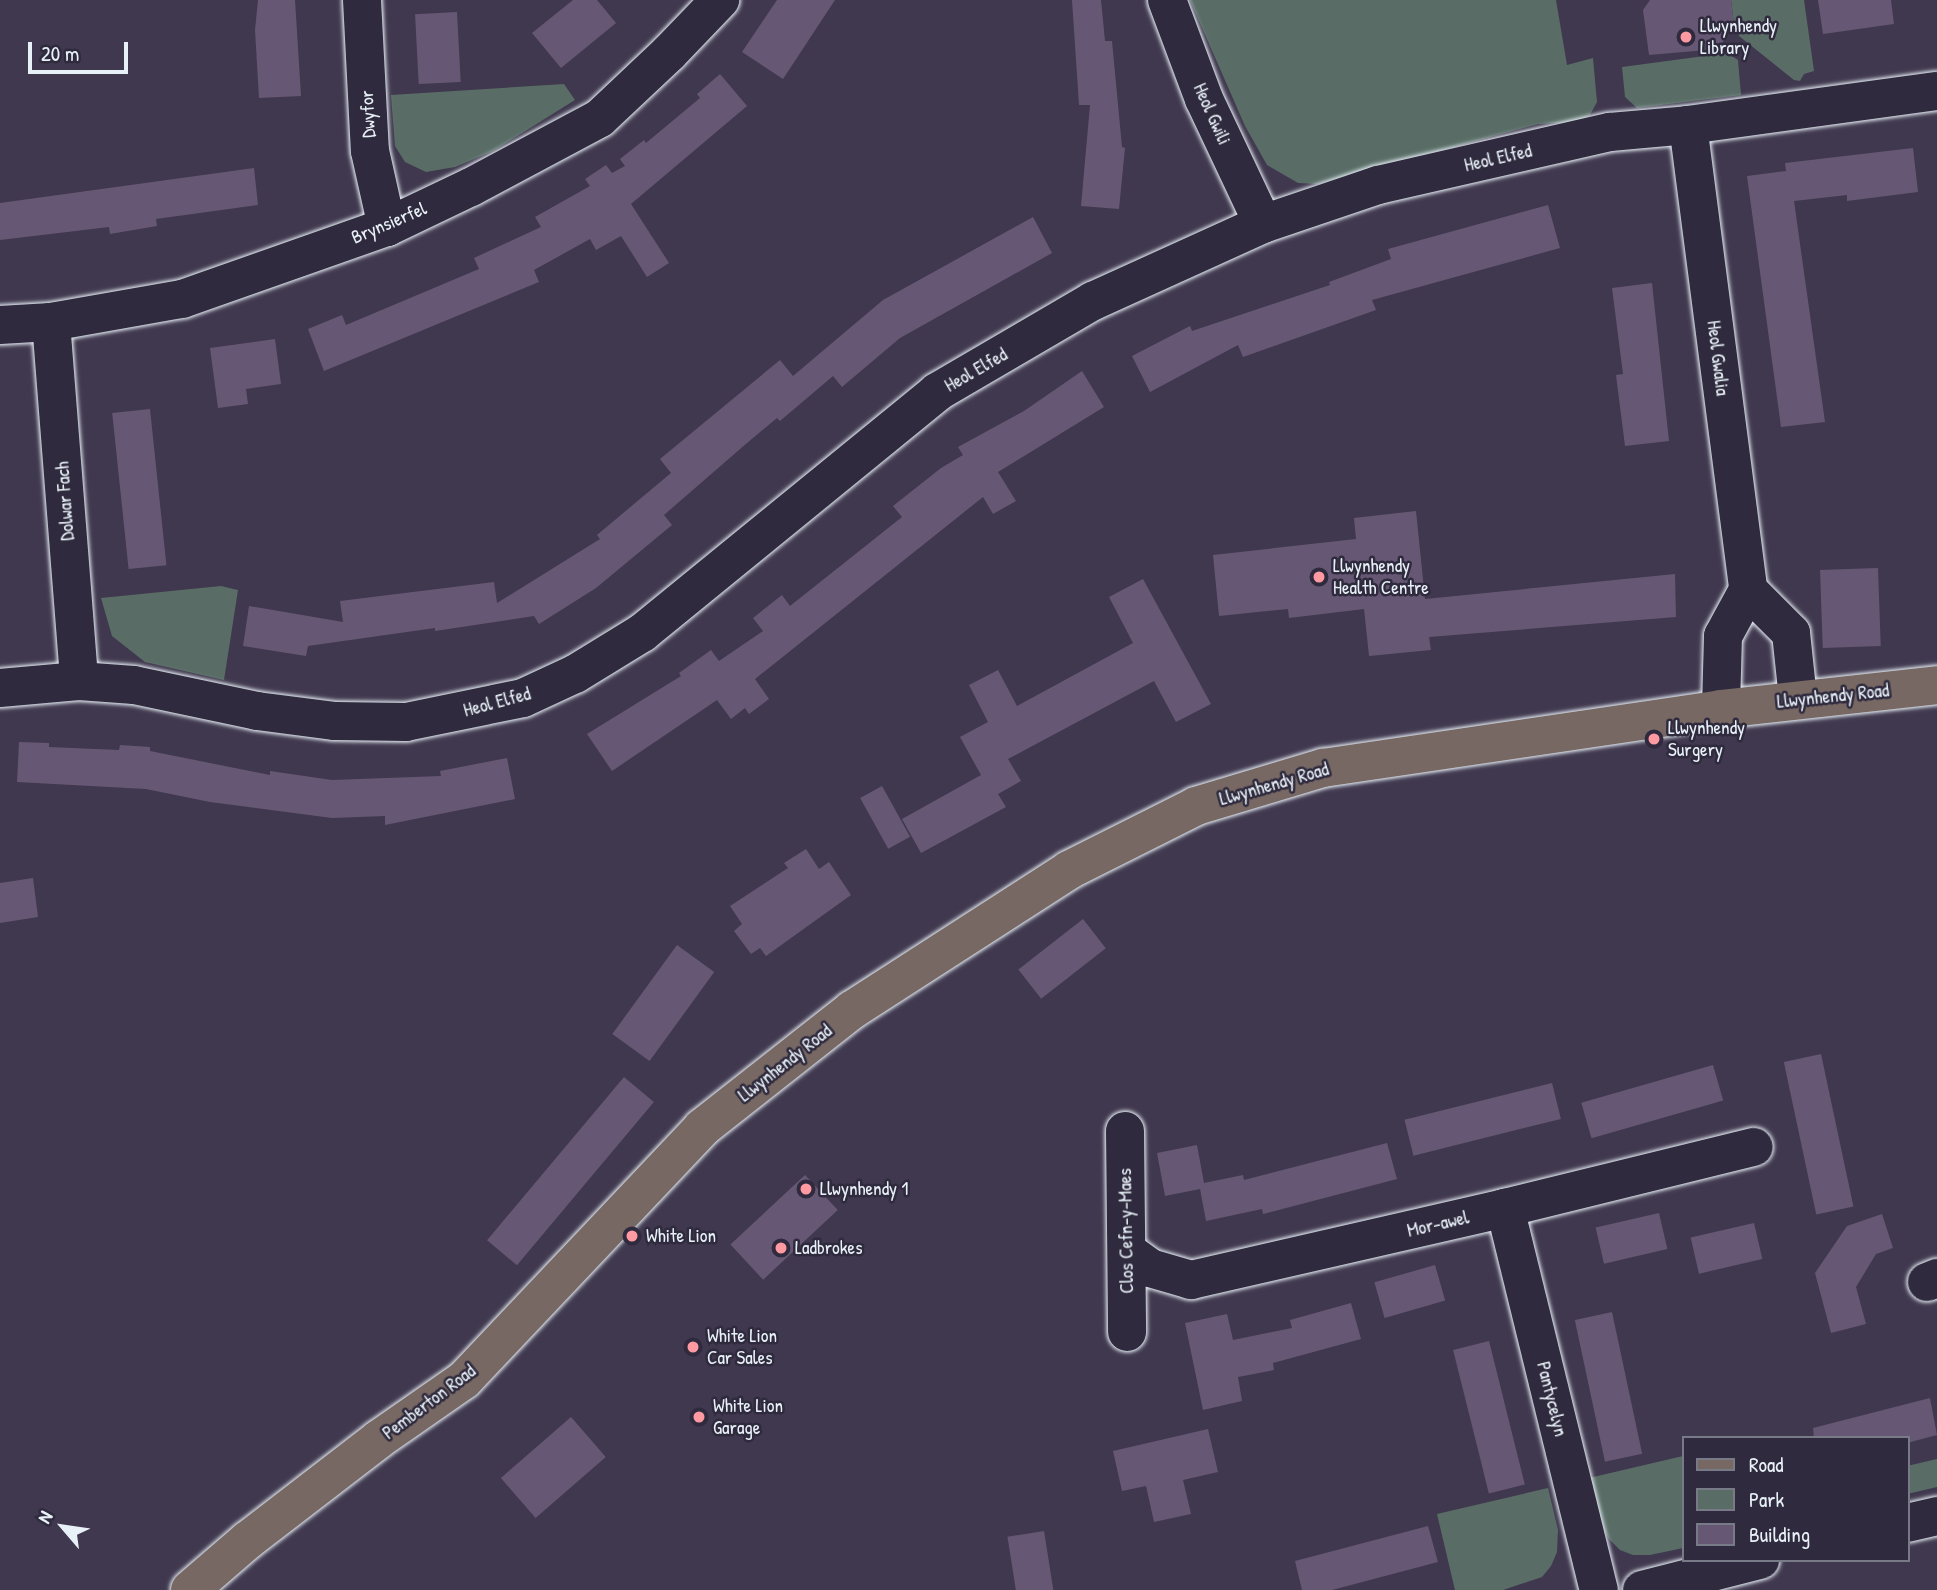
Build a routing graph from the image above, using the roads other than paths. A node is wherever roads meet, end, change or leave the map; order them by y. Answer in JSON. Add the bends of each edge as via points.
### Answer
{"nodes":[{"id":1,"x":362,"y":0,"type":"edge"},
{"id":2,"x":720,"y":0,"type":"edge"},
{"id":3,"x":1167,"y":0,"type":"edge"},
{"id":4,"x":1937,"y":91,"type":"edge"},
{"id":5,"x":1688,"y":125,"type":"junction"},
{"id":6,"x":1264,"y":224,"type":"junction"},
{"id":7,"x":387,"y":227,"type":"junction"},
{"id":8,"x":51,"y":322,"type":"junction"},
{"id":9,"x":0,"y":325,"type":"edge"},
{"id":10,"x":1748,"y":590,"type":"junction"},
{"id":11,"x":79,"y":681,"type":"junction"},
{"id":12,"x":0,"y":688,"type":"edge"},
{"id":13,"x":1935,"y":690,"type":"edge"},
{"id":14,"x":1798,"y":699,"type":"junction"},
{"id":15,"x":1721,"y":709,"type":"junction"},
{"id":16,"x":702,"y":1128,"type":"joint"},
{"id":17,"x":1125,"y":1131,"type":"dead end"},
{"id":18,"x":1754,"y":1147,"type":"dead end"},
{"id":19,"x":1505,"y":1209,"type":"junction"},
{"id":20,"x":1127,"y":1251,"type":"junction"},
{"id":21,"x":1127,"y":1332,"type":"dead end"},
{"id":22,"x":1937,"y":1516,"type":"edge"},
{"id":23,"x":1909,"y":1523,"type":"edge"},
{"id":24,"x":1752,"y":1562,"type":"edge"},
{"id":25,"x":190,"y":1590,"type":"edge"},
{"id":26,"x":1599,"y":1590,"type":"edge"},
{"id":27,"x":1642,"y":1590,"type":"edge"}],
"edges":[{"from":1,"to":7,"type":"street","name":"Dwyfor","via":[[370,151]]},
{"from":2,"to":7,"type":"street","name":"Brynsierfel","via":[[600,118]]},
{"from":3,"to":6,"type":"street","name":"Heol Gwili","via":[[1203,99]]},
{"from":4,"to":5,"type":"street","name":"Heol Elfed"},
{"from":5,"to":6,"type":"street","name":"Heol Elfed","via":[[1610,132],[1378,185]]},
{"from":5,"to":10,"type":"street","name":"Heol Gwalia"},
{"from":6,"to":11,"type":"street","name":"Heol Elfed","via":[[1093,301],[937,393],[642,633],[575,674],[523,698],[406,722],[335,721],[257,711],[134,685]]},
{"from":7,"to":8,"type":"street","name":"Brynsierfel","via":[[182,299]]},
{"from":8,"to":9,"type":"street","name":"Brynsierfel"},
{"from":8,"to":11,"type":"street","name":"Dolwar Fach"},
{"from":10,"to":14,"type":"street","via":[[1791,633]]},
{"from":10,"to":15,"type":"street","via":[[1723,636]]},
{"from":11,"to":12,"type":"street","name":"Heol Elfed"},
{"from":13,"to":14,"type":"main road","name":"Llwynhendy Road"},
{"from":14,"to":15,"type":"main road","name":"Llwynhendy Road"},
{"from":15,"to":16,"type":"main road","name":"Llwynhendy Road","via":[[1323,768],[1195,806],[1069,870],[852,1010]]},
{"from":16,"to":25,"type":"main road","name":"Pemberton Road","via":[[464,1380],[368,1448]]},
{"from":17,"to":20,"type":"street","name":"Clos Cefn-y-Maes"},
{"from":18,"to":19,"type":"street","name":"Mor-awel"},
{"from":19,"to":20,"type":"street","name":"Mor-awel","via":[[1191,1279],[1150,1268]]},
{"from":19,"to":26,"type":"street","name":"Pantycelyn"},
{"from":20,"to":21,"type":"street","name":"Clos Cefn-y-Maes"},
{"from":22,"to":23,"type":"street"},
{"from":24,"to":27,"type":"street"}]}
